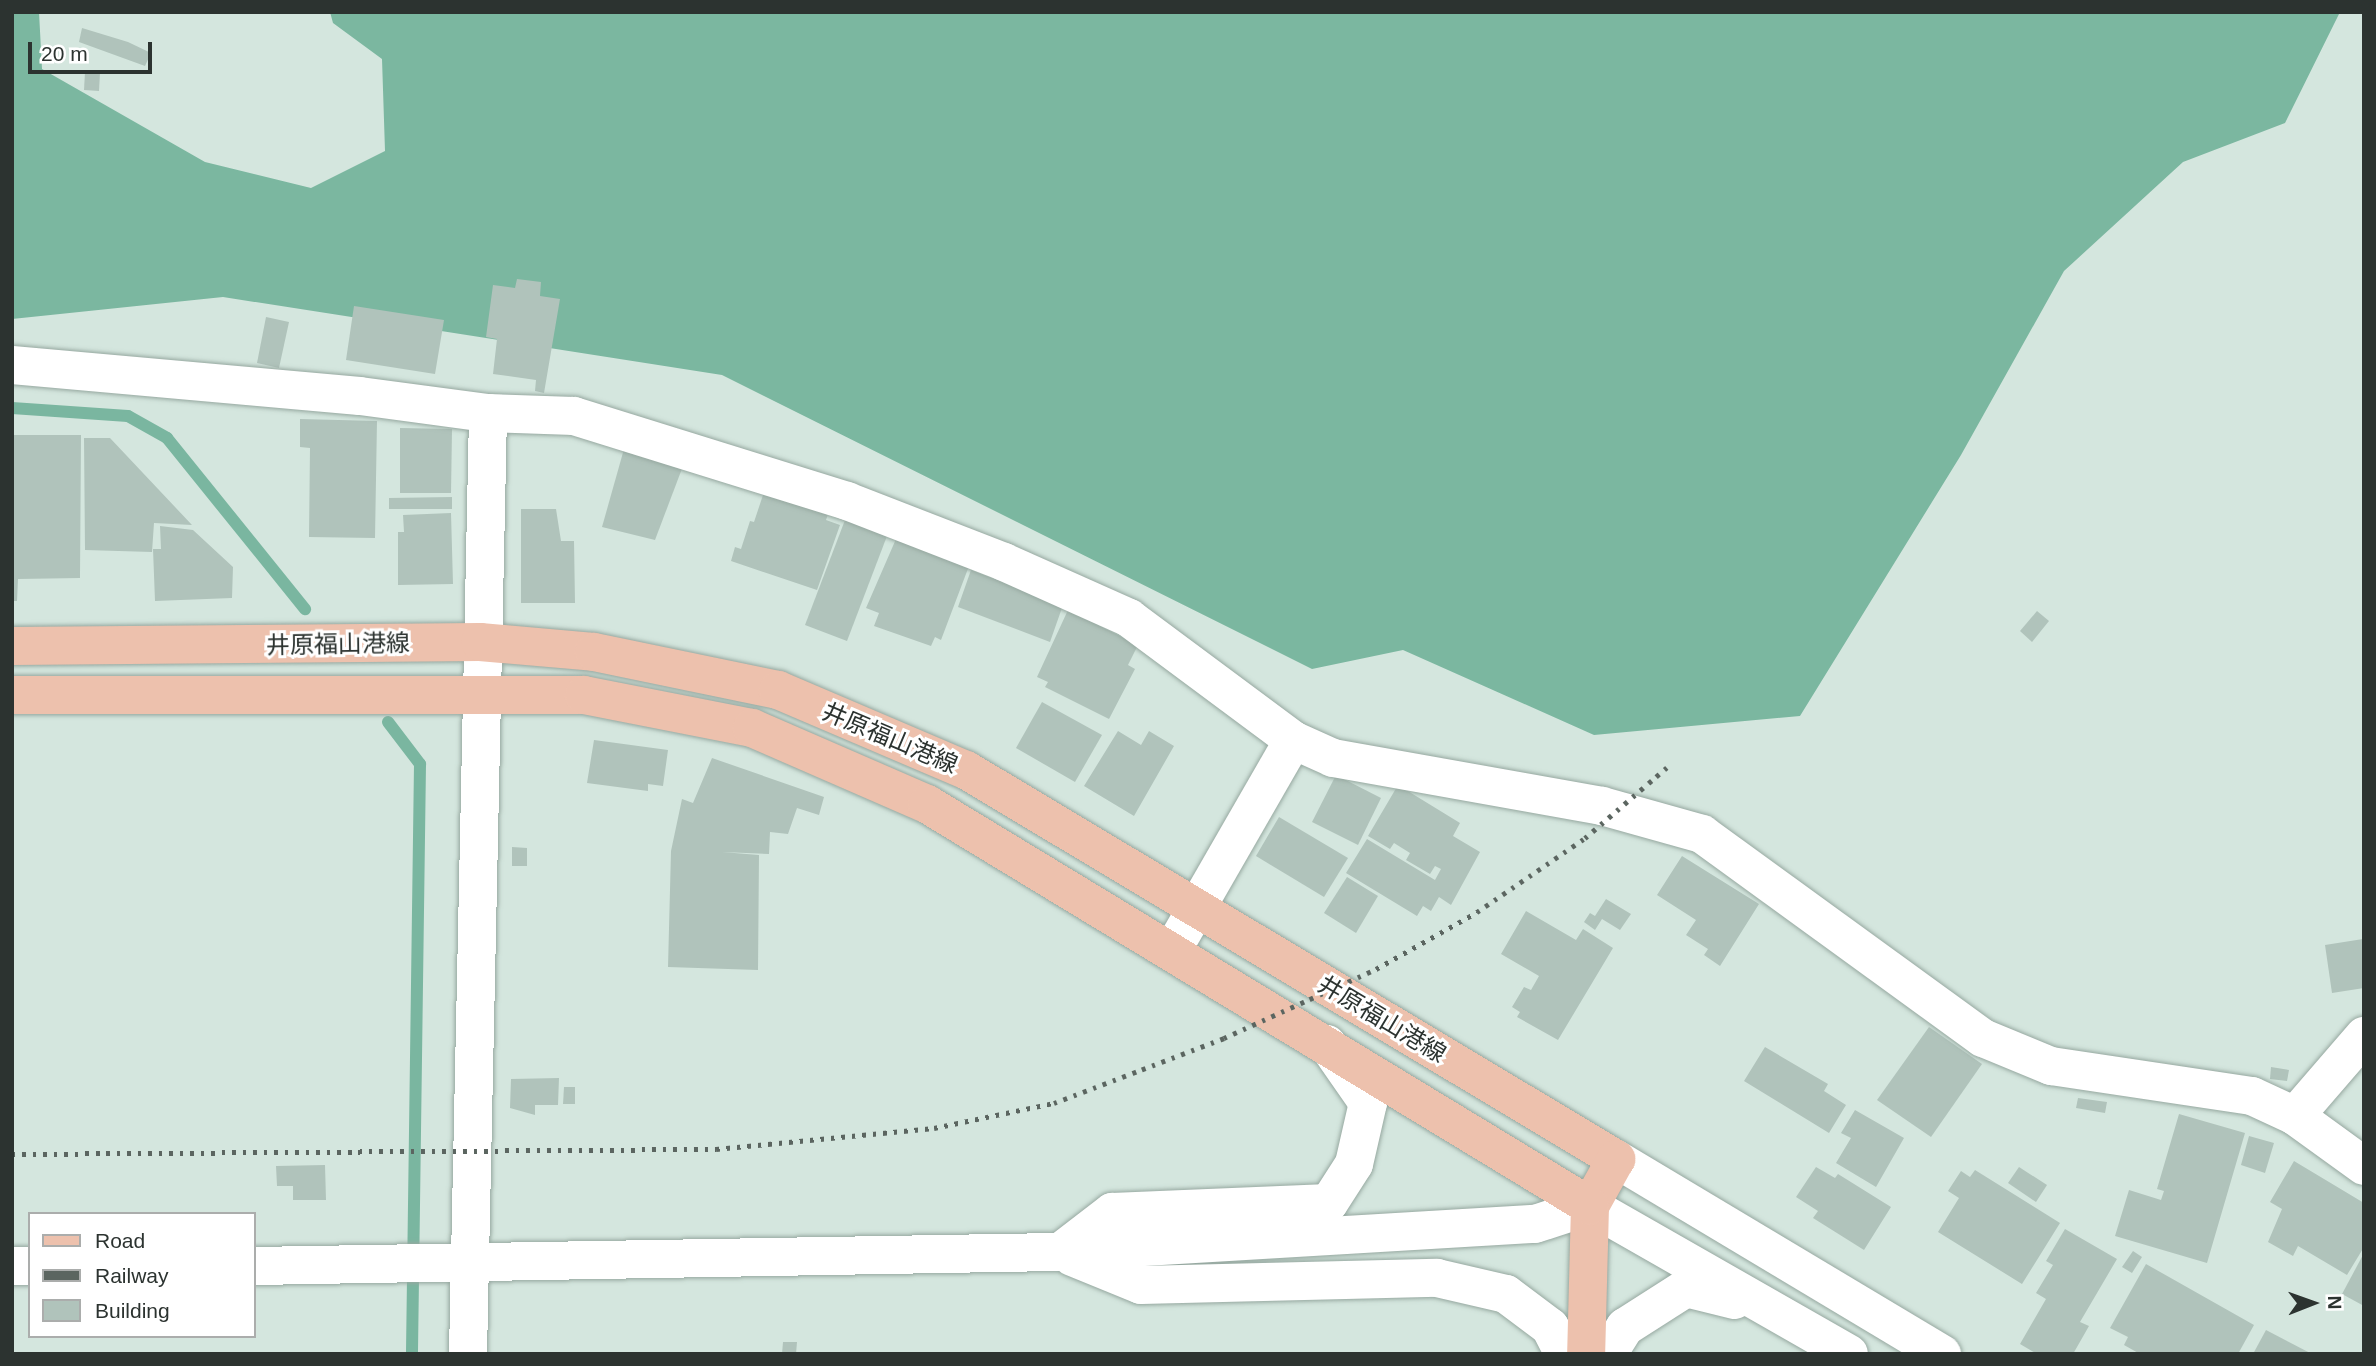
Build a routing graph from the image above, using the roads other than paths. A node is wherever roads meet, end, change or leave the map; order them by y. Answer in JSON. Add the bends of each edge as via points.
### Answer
{"nodes":[{"id":1,"x":12,"y":365,"type":"edge"},
{"id":2,"x":488,"y":413,"type":"junction"},
{"id":3,"x":480,"y":642,"type":"junction"},
{"id":4,"x":12,"y":646,"type":"edge"},
{"id":5,"x":479,"y":694,"type":"junction"},
{"id":6,"x":12,"y":695,"type":"edge"},
{"id":7,"x":1293,"y":740,"type":"junction"},
{"id":8,"x":1199,"y":908,"type":"junction"},
{"id":9,"x":1173,"y":949,"type":"junction"},
{"id":10,"x":2364,"y":1036,"type":"edge"},
{"id":11,"x":1326,"y":1043,"type":"junction"},
{"id":12,"x":2295,"y":1116,"type":"junction"},
{"id":13,"x":1616,"y":1159,"type":"junction"},
{"id":14,"x":2364,"y":1166,"type":"edge"},
{"id":15,"x":1590,"y":1206,"type":"junction"},
{"id":16,"x":1060,"y":1252,"type":"junction"},
{"id":17,"x":457,"y":1264,"type":"junction"},
{"id":18,"x":256,"y":1266,"type":"edge"},
{"id":19,"x":1768,"y":1308,"type":"junction"},
{"id":20,"x":468,"y":1354,"type":"edge"},
{"id":21,"x":1564,"y":1354,"type":"edge"},
{"id":22,"x":1586,"y":1354,"type":"edge"},
{"id":23,"x":1608,"y":1354,"type":"edge"},
{"id":24,"x":1849,"y":1354,"type":"edge"},
{"id":25,"x":1942,"y":1354,"type":"edge"}],
"edges":[{"from":1,"to":2,"type":"street","via":[[295,389]]},
{"from":2,"to":3,"type":"street"},
{"from":2,"to":7,"type":"street","via":[[574,416],[848,500],[1004,562],[1129,618]]},
{"from":3,"to":4,"type":"main road","name":"井原福山港線"},
{"from":3,"to":5,"type":"street"},
{"from":3,"to":8,"type":"main road","name":"井原福山港線","via":[[594,652],[778,690],[966,770]]},
{"from":5,"to":6,"type":"main road","name":"井原福山港線"},
{"from":5,"to":9,"type":"main road","name":"井原福山港線","via":[[584,695],[752,728],[927,804]]},
{"from":5,"to":17,"type":"street"},
{"from":7,"to":8,"type":"street"},
{"from":7,"to":12,"type":"street","via":[[1334,758],[1602,806],[1702,834],[1983,1038],[2051,1066],[2252,1096]]},
{"from":8,"to":9,"type":"street"},
{"from":8,"to":13,"type":"main road","name":"井原福山港線"},
{"from":9,"to":11,"type":"main road","name":"井原福山港線"},
{"from":10,"to":12,"type":"street"},
{"from":11,"to":15,"type":"main road","name":"井原福山港線"},
{"from":11,"to":16,"type":"street","via":[[1368,1103],[1354,1164],[1329,1203],[1112,1212]]},
{"from":12,"to":14,"type":"street"},
{"from":13,"to":15,"type":"main road"},
{"from":13,"to":25,"type":"street"},
{"from":15,"to":16,"type":"street","via":[[1535,1224]]},
{"from":15,"to":19,"type":"street"},
{"from":15,"to":22,"type":"main road"},
{"from":16,"to":17,"type":"street"},
{"from":16,"to":21,"type":"street","via":[[1141,1285],[1437,1279],[1506,1294],[1550,1327]]},
{"from":17,"to":18,"type":"street"},
{"from":17,"to":20,"type":"street"},
{"from":19,"to":23,"type":"street","via":[[1686,1288],[1625,1327]]},
{"from":19,"to":24,"type":"street"}]}
